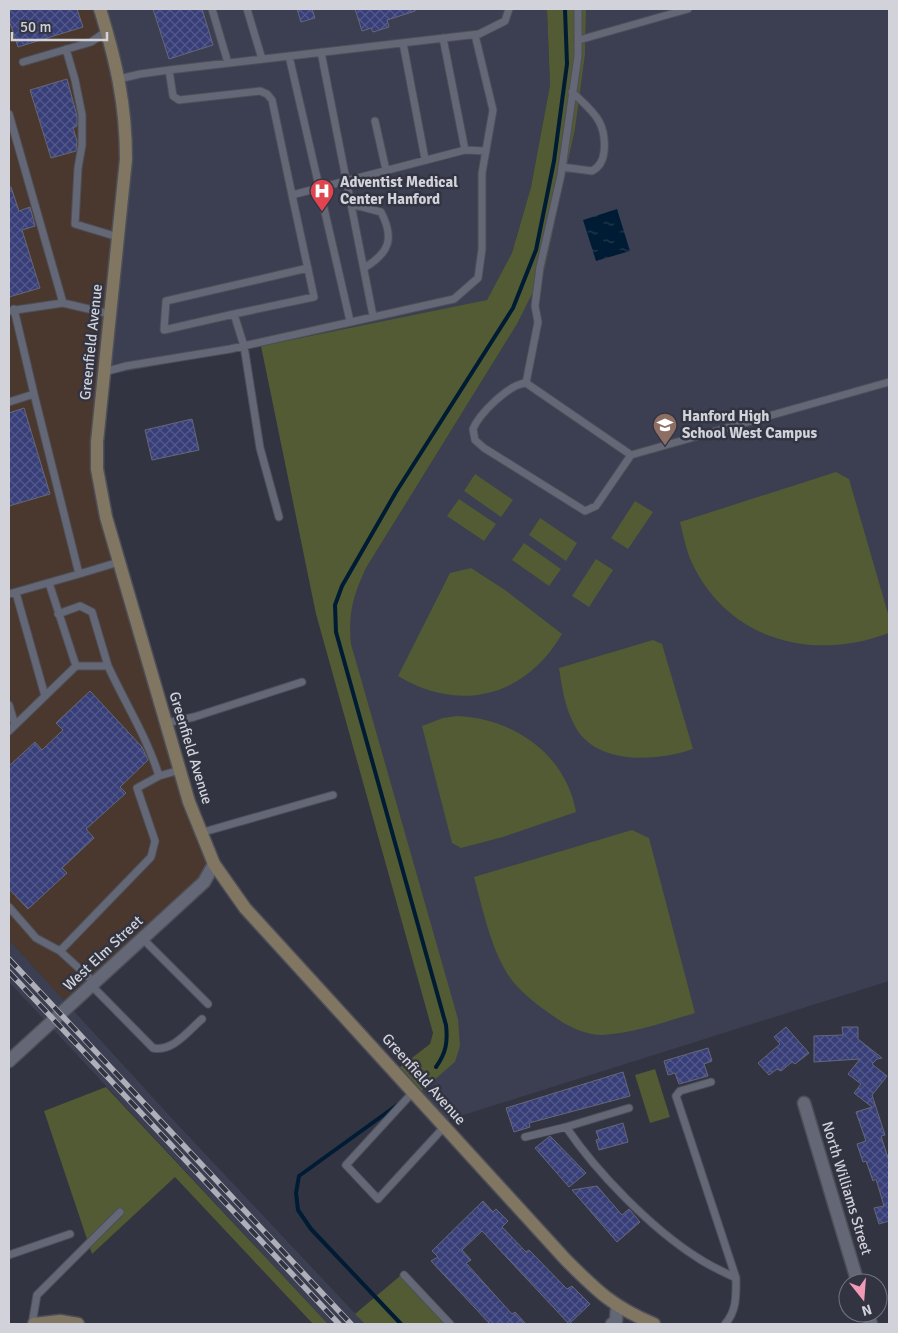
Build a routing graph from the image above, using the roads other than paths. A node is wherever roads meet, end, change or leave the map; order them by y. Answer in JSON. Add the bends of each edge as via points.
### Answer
{"nodes":[{"id":1,"x":100,"y":9,"type":"edge"},
{"id":2,"x":212,"y":9,"type":"edge"},
{"id":3,"x":247,"y":9,"type":"edge"},
{"id":4,"x":509,"y":9,"type":"edge"},
{"id":5,"x":578,"y":9,"type":"edge"},
{"id":6,"x":688,"y":9,"type":"edge"},
{"id":7,"x":107,"y":31,"type":"junction"},
{"id":8,"x":474,"y":35,"type":"junction"},
{"id":9,"x":443,"y":38,"type":"junction"},
{"id":10,"x":579,"y":40,"type":"junction"},
{"id":11,"x":403,"y":43,"type":"junction"},
{"id":12,"x":66,"y":50,"type":"junction"},
{"id":13,"x":321,"y":52,"type":"junction"},
{"id":14,"x":289,"y":56,"type":"junction"},
{"id":15,"x":262,"y":59,"type":"junction"},
{"id":16,"x":23,"y":62,"type":"dead end"},
{"id":17,"x":228,"y":63,"type":"junction"},
{"id":18,"x":169,"y":70,"type":"junction"},
{"id":19,"x":119,"y":80,"type":"junction"},
{"id":20,"x":572,"y":92,"type":"junction"},
{"id":21,"x":9,"y":114,"type":"edge"},
{"id":22,"x":375,"y":121,"type":"dead end"},
{"id":23,"x":465,"y":150,"type":"junction"},
{"id":24,"x":486,"y":151,"type":"junction"},
{"id":25,"x":425,"y":159,"type":"junction"},
{"id":26,"x":562,"y":167,"type":"junction"},
{"id":27,"x":386,"y":170,"type":"junction"},
{"id":28,"x":347,"y":182,"type":"junction"},
{"id":29,"x":319,"y":188,"type":"junction"},
{"id":30,"x":292,"y":195,"type":"junction"},
{"id":31,"x":351,"y":204,"type":"junction"},
{"id":32,"x":118,"y":237,"type":"junction"},
{"id":33,"x":308,"y":268,"type":"junction"},
{"id":34,"x":364,"y":268,"type":"junction"},
{"id":35,"x":62,"y":303,"type":"junction"},
{"id":36,"x":11,"y":310,"type":"edge"},
{"id":37,"x":110,"y":314,"type":"junction"},
{"id":38,"x":234,"y":314,"type":"junction"},
{"id":39,"x":373,"y":316,"type":"junction"},
{"id":40,"x":350,"y":321,"type":"junction"},
{"id":41,"x":244,"y":346,"type":"junction"},
{"id":42,"x":104,"y":372,"type":"junction"},
{"id":43,"x":889,"y":382,"type":"edge"},
{"id":44,"x":526,"y":383,"type":"junction"},
{"id":45,"x":34,"y":394,"type":"junction"},
{"id":46,"x":9,"y":402,"type":"edge"},
{"id":47,"x":631,"y":455,"type":"junction"},
{"id":48,"x":278,"y":517,"type":"dead end"},
{"id":49,"x":119,"y":562,"type":"junction"},
{"id":50,"x":79,"y":574,"type":"junction"},
{"id":51,"x":48,"y":583,"type":"junction"},
{"id":52,"x":12,"y":594,"type":"edge"},
{"id":53,"x":58,"y":614,"type":"junction"},
{"id":54,"x":76,"y":666,"type":"junction"},
{"id":55,"x":108,"y":666,"type":"junction"},
{"id":56,"x":302,"y":682,"type":"dead end"},
{"id":57,"x":45,"y":696,"type":"junction"},
{"id":58,"x":9,"y":705,"type":"edge"},
{"id":59,"x":166,"y":723,"type":"junction"},
{"id":60,"x":15,"y":725,"type":"junction"},
{"id":61,"x":9,"y":731,"type":"edge"},
{"id":62,"x":180,"y":770,"type":"junction"},
{"id":63,"x":159,"y":776,"type":"junction"},
{"id":64,"x":333,"y":795,"type":"dead end"},
{"id":65,"x":200,"y":833,"type":"junction"},
{"id":66,"x":214,"y":864,"type":"junction"},
{"id":67,"x":9,"y":907,"type":"edge"},
{"id":68,"x":142,"y":938,"type":"junction"},
{"id":69,"x":60,"y":951,"type":"junction"},
{"id":70,"x":93,"y":984,"type":"junction"},
{"id":71,"x":208,"y":1004,"type":"dead end"},
{"id":72,"x":202,"y":1019,"type":"dead end"},
{"id":73,"x":9,"y":1061,"type":"edge"},
{"id":74,"x":711,"y":1082,"type":"dead end"},
{"id":75,"x":414,"y":1091,"type":"junction"},
{"id":76,"x":804,"y":1103,"type":"dead end"},
{"id":77,"x":629,"y":1108,"type":"dead end"},
{"id":78,"x":445,"y":1126,"type":"junction"},
{"id":79,"x":566,"y":1127,"type":"junction"},
{"id":80,"x":525,"y":1137,"type":"dead end"},
{"id":81,"x":120,"y":1212,"type":"dead end"},
{"id":82,"x":70,"y":1234,"type":"dead end"},
{"id":83,"x":9,"y":1255,"type":"edge"},
{"id":84,"x":855,"y":1273,"type":"edge"},
{"id":85,"x":404,"y":1275,"type":"dead end"},
{"id":86,"x":736,"y":1278,"type":"junction"},
{"id":87,"x":617,"y":1307,"type":"junction"},
{"id":88,"x":33,"y":1324,"type":"edge"},
{"id":89,"x":78,"y":1324,"type":"edge"},
{"id":90,"x":450,"y":1324,"type":"edge"},
{"id":91,"x":612,"y":1324,"type":"edge"},
{"id":92,"x":654,"y":1324,"type":"edge"},
{"id":93,"x":725,"y":1324,"type":"edge"}],
"edges":[{"from":1,"to":7,"type":"street","name":"Greenfield Avenue"},
{"from":2,"to":17,"type":"lane"},
{"from":3,"to":15,"type":"lane"},
{"from":4,"to":8,"type":"lane","via":[[506,21]]},
{"from":5,"to":10,"type":"lane"},
{"from":6,"to":10,"type":"lane"},
{"from":7,"to":12,"type":"lane","via":[[91,42]]},
{"from":7,"to":19,"type":"street","name":"Greenfield Avenue"},
{"from":8,"to":9,"type":"lane"},
{"from":8,"to":24,"type":"lane","via":[[493,110]]},
{"from":9,"to":11,"type":"lane"},
{"from":9,"to":23,"type":"lane"},
{"from":10,"to":20,"type":"lane"},
{"from":11,"to":13,"type":"lane"},
{"from":11,"to":25,"type":"lane"},
{"from":12,"to":16,"type":"lane"},
{"from":12,"to":32,"type":"lane","via":[[83,121],[76,224]]},
{"from":13,"to":14,"type":"lane"},
{"from":13,"to":28,"type":"lane"},
{"from":14,"to":15,"type":"lane"},
{"from":14,"to":29,"type":"lane"},
{"from":15,"to":17,"type":"lane"},
{"from":17,"to":18,"type":"lane"},
{"from":18,"to":19,"type":"lane"},
{"from":18,"to":30,"type":"lane","via":[[173,96],[179,100],[260,91],[268,94],[272,100]]},
{"from":19,"to":32,"type":"street","name":"Greenfield Avenue","via":[[126,119],[126,159]]},
{"from":20,"to":26,"type":"lane"},
{"from":20,"to":26,"type":"lane","via":[[602,123],[604,154],[601,164],[592,171]]},
{"from":21,"to":35,"type":"lane"},
{"from":22,"to":27,"type":"lane"},
{"from":23,"to":24,"type":"lane"},
{"from":23,"to":25,"type":"lane"},
{"from":24,"to":39,"type":"lane","via":[[482,173],[482,249],[478,278],[454,299]]},
{"from":25,"to":27,"type":"lane"},
{"from":26,"to":44,"type":"lane","via":[[540,267],[535,306],[538,322]]},
{"from":27,"to":28,"type":"lane"},
{"from":28,"to":29,"type":"lane"},
{"from":28,"to":31,"type":"lane"},
{"from":29,"to":30,"type":"lane"},
{"from":29,"to":40,"type":"lane"},
{"from":30,"to":33,"type":"lane"},
{"from":31,"to":34,"type":"lane"},
{"from":31,"to":34,"type":"lane","via":[[381,212],[388,225],[388,245],[380,258]]},
{"from":32,"to":37,"type":"street","name":"Greenfield Avenue"},
{"from":33,"to":38,"type":"lane","via":[[314,298]]},
{"from":33,"to":38,"type":"lane","via":[[166,301],[164,330]]},
{"from":34,"to":39,"type":"lane"},
{"from":35,"to":36,"type":"lane"},
{"from":35,"to":37,"type":"lane"},
{"from":36,"to":45,"type":"lane"},
{"from":37,"to":42,"type":"street","name":"Greenfield Avenue"},
{"from":38,"to":41,"type":"lane"},
{"from":39,"to":40,"type":"lane"},
{"from":40,"to":41,"type":"lane"},
{"from":41,"to":42,"type":"lane"},
{"from":41,"to":48,"type":"lane","via":[[260,448]]},
{"from":42,"to":49,"type":"street","name":"Greenfield Avenue","via":[[97,468]]},
{"from":43,"to":47,"type":"lane"},
{"from":44,"to":47,"type":"lane"},
{"from":44,"to":47,"type":"lane","via":[[516,384],[500,395],[474,426],[474,436],[484,448],[584,511],[596,506]]},
{"from":45,"to":46,"type":"lane"},
{"from":45,"to":50,"type":"lane"},
{"from":49,"to":50,"type":"lane"},
{"from":49,"to":59,"type":"street","name":"Greenfield Avenue"},
{"from":50,"to":51,"type":"lane"},
{"from":51,"to":52,"type":"lane"},
{"from":51,"to":53,"type":"lane"},
{"from":52,"to":57,"type":"lane"},
{"from":53,"to":54,"type":"lane"},
{"from":53,"to":55,"type":"lane","via":[[80,606],[92,612]]},
{"from":54,"to":55,"type":"lane"},
{"from":54,"to":57,"type":"lane"},
{"from":55,"to":63,"type":"lane","via":[[149,745]]},
{"from":56,"to":59,"type":"lane"},
{"from":57,"to":60,"type":"lane"},
{"from":58,"to":60,"type":"lane"},
{"from":59,"to":62,"type":"street","name":"Greenfield Avenue"},
{"from":60,"to":61,"type":"lane"},
{"from":62,"to":63,"type":"lane"},
{"from":62,"to":65,"type":"street","name":"Greenfield Avenue"},
{"from":63,"to":69,"type":"lane","via":[[137,788],[156,841],[151,857]]},
{"from":64,"to":65,"type":"lane"},
{"from":65,"to":66,"type":"street","name":"Greenfield Avenue"},
{"from":66,"to":68,"type":"street","name":"West Elm Street","via":[[204,882]]},
{"from":66,"to":75,"type":"street","name":"Greenfield Avenue","via":[[251,914]]},
{"from":67,"to":69,"type":"lane","via":[[36,938]]},
{"from":68,"to":70,"type":"street","name":"West Elm Street"},
{"from":68,"to":71,"type":"lane"},
{"from":69,"to":70,"type":"lane"},
{"from":70,"to":72,"type":"lane","via":[[153,1048],[159,1050],[171,1046]]},
{"from":70,"to":73,"type":"street","name":"West Elm Street"},
{"from":74,"to":86,"type":"lane","via":[[680,1091],[676,1096]]},
{"from":75,"to":78,"type":"street","name":"Greenfield Avenue"},
{"from":75,"to":78,"type":"lane","via":[[346,1165],[378,1198]]},
{"from":76,"to":84,"type":"street","name":"North Williams Street"},
{"from":77,"to":79,"type":"lane"},
{"from":78,"to":87,"type":"street","name":"Greenfield Avenue","via":[[566,1260]]},
{"from":79,"to":80,"type":"lane"},
{"from":79,"to":86,"type":"lane","via":[[604,1175],[634,1206],[698,1258]]},
{"from":81,"to":88,"type":"lane","via":[[37,1295]]},
{"from":82,"to":83,"type":"lane"},
{"from":85,"to":90,"type":"lane"},
{"from":86,"to":93,"type":"lane","via":[[734,1312]]},
{"from":87,"to":91,"type":"street","via":[[616,1320]]},
{"from":87,"to":92,"type":"street","name":"Greenfield Avenue"},
{"from":88,"to":89,"type":"street","via":[[60,1321]]}]}
